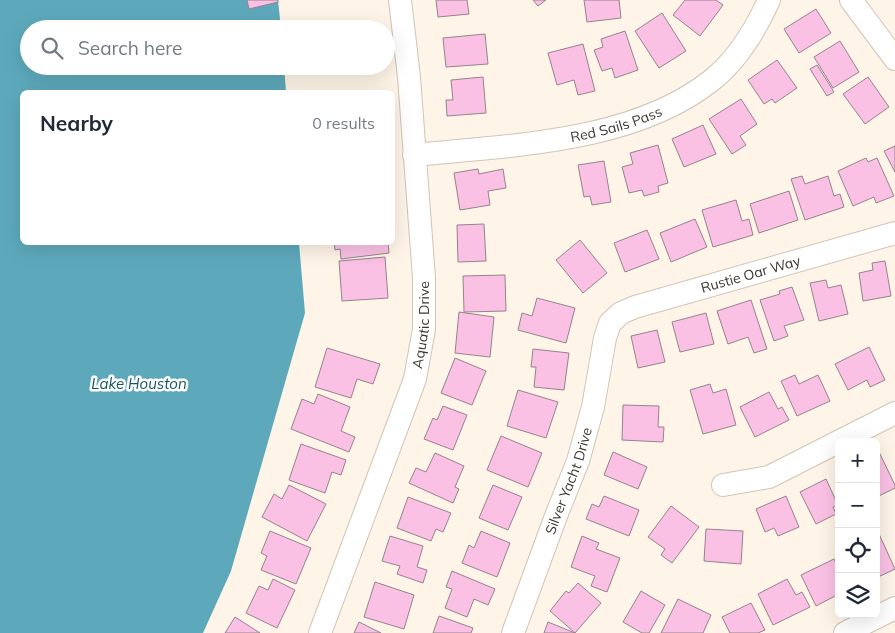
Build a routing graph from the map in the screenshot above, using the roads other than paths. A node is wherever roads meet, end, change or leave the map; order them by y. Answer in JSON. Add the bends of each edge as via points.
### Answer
{"nodes":[{"id":1,"x":400,"y":0,"type":"edge"},
{"id":2,"x":769,"y":0,"type":"edge"},
{"id":3,"x":851,"y":0,"type":"edge"},
{"id":4,"x":895,"y":59,"type":"edge"},
{"id":5,"x":414,"y":155,"type":"junction"},
{"id":6,"x":895,"y":232,"type":"edge"},
{"id":7,"x":610,"y":323,"type":"joint"},
{"id":8,"x":895,"y":413,"type":"edge"},
{"id":9,"x":724,"y":485,"type":"dead end"},
{"id":10,"x":895,"y":608,"type":"edge"},
{"id":11,"x":320,"y":633,"type":"edge"},
{"id":12,"x":512,"y":633,"type":"edge"},
{"id":13,"x":845,"y":633,"type":"edge"}],
"edges":[{"from":1,"to":5,"type":"street","name":"Aquatic Drive"},
{"from":2,"to":5,"type":"street","name":"Red Sails Pass","via":[[760,21],[739,52],[714,79],[660,111],[585,134],[546,142]]},
{"from":3,"to":4,"type":"street"},
{"from":5,"to":11,"type":"street","name":"Aquatic Drive","via":[[424,278],[424,329],[416,370]]},
{"from":6,"to":7,"type":"street","name":"Rustie Oar Way","via":[[635,307],[620,313]]},
{"from":7,"to":12,"type":"street","name":"Silver Yacht Drive","via":[[578,461]]},
{"from":8,"to":9,"type":"street","via":[[769,477]]},
{"from":10,"to":13,"type":"street"}]}
